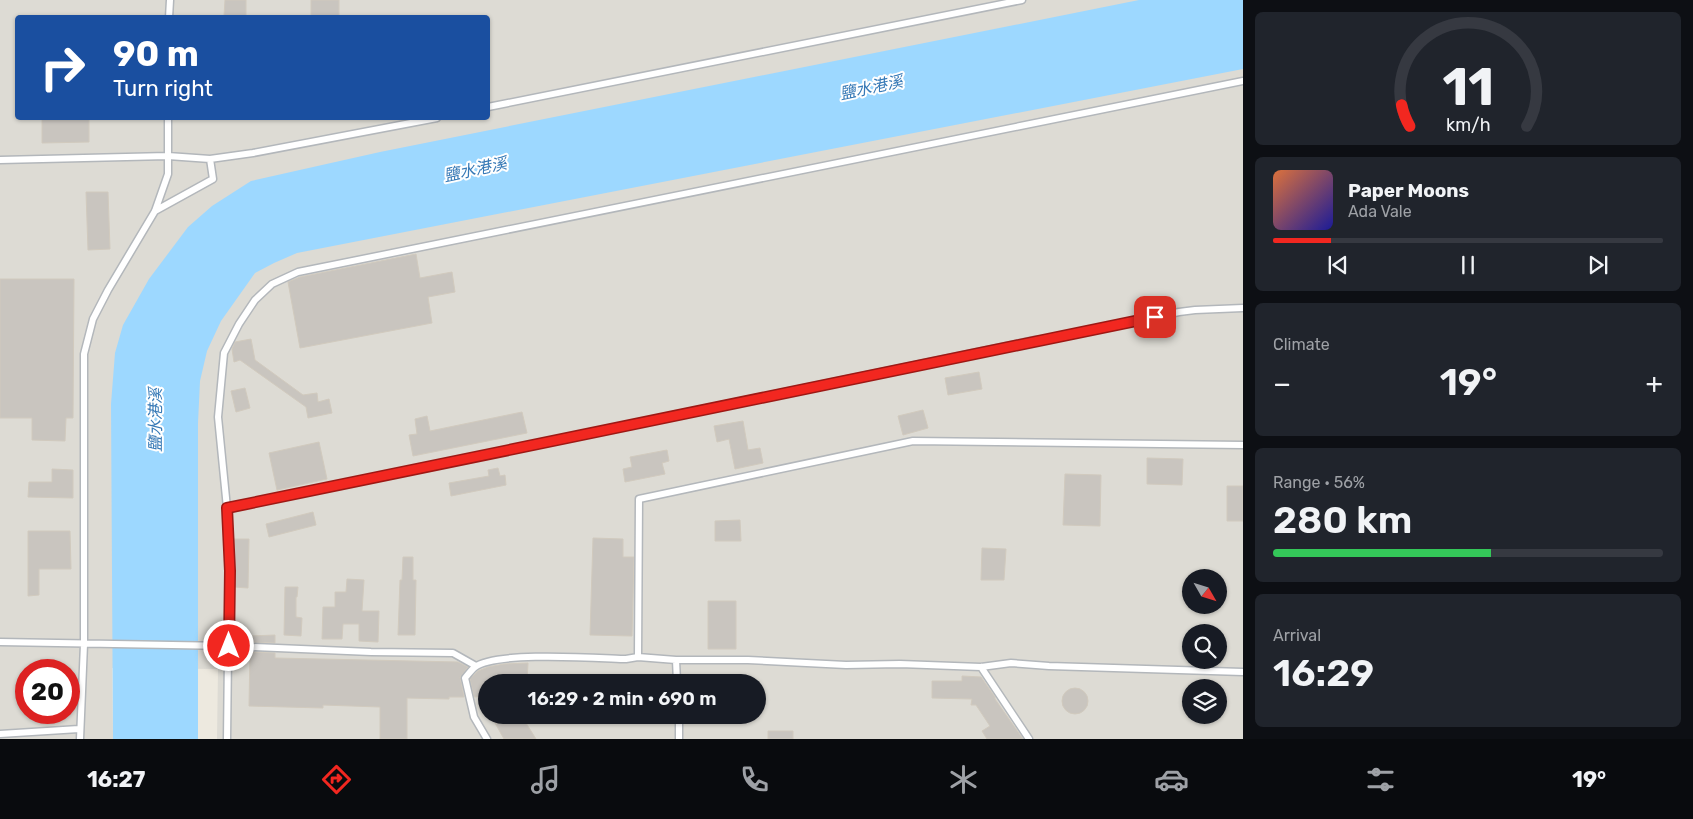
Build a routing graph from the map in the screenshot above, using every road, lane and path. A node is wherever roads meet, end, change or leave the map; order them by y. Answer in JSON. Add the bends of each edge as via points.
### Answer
{"nodes":[{"id":1,"x":170,"y":0,"type":"edge"},
{"id":2,"x":1022,"y":0,"type":"edge"},
{"id":3,"x":169,"y":15,"type":"edge"},
{"id":4,"x":1243,"y":81,"type":"edge"},
{"id":5,"x":490,"y":107,"type":"edge"},
{"id":6,"x":168,"y":120,"type":"edge"},
{"id":7,"x":427,"y":120,"type":"edge"},
{"id":8,"x":168,"y":156,"type":"junction"},
{"id":9,"x":210,"y":159,"type":"junction"},
{"id":10,"x":0,"y":160,"type":"edge"},
{"id":11,"x":155,"y":211,"type":"junction"},
{"id":12,"x":1243,"y":308,"type":"edge"},
{"id":13,"x":1243,"y":445,"type":"edge"},
{"id":14,"x":227,"y":508,"type":"junction"},
{"id":15,"x":0,"y":642,"type":"edge"},
{"id":16,"x":84,"y":644,"type":"junction"},
{"id":17,"x":229,"y":646,"type":"junction"},
{"id":18,"x":638,"y":657,"type":"junction"},
{"id":19,"x":676,"y":660,"type":"junction"},
{"id":20,"x":476,"y":666,"type":"junction"},
{"id":21,"x":981,"y":667,"type":"junction"},
{"id":22,"x":1243,"y":672,"type":"edge"},
{"id":23,"x":677,"y":674,"type":"edge"},
{"id":24,"x":679,"y":724,"type":"edge"},
{"id":25,"x":79,"y":729,"type":"junction"},
{"id":26,"x":0,"y":734,"type":"edge"},
{"id":27,"x":80,"y":739,"type":"edge"},
{"id":28,"x":227,"y":739,"type":"edge"},
{"id":29,"x":487,"y":739,"type":"edge"},
{"id":30,"x":679,"y":739,"type":"edge"},
{"id":31,"x":1029,"y":739,"type":"edge"}],
"edges":[{"from":1,"to":3,"type":"lane"},
{"from":2,"to":5,"type":"lane"},
{"from":4,"to":14,"type":"lane","via":[[298,272],[272,284],[256,300],[224,353],[218,418]]},
{"from":6,"to":8,"type":"lane"},
{"from":7,"to":9,"type":"lane"},
{"from":8,"to":9,"type":"lane"},
{"from":8,"to":10,"type":"lane"},
{"from":8,"to":11,"type":"lane","via":[[168,174]]},
{"from":9,"to":11,"type":"lane","via":[[213,179]]},
{"from":11,"to":16,"type":"lane","via":[[93,319],[84,354]]},
{"from":12,"to":14,"type":"lane","via":[[1179,312],[1035,340]]},
{"from":13,"to":18,"type":"lane","via":[[913,441],[639,499]]},
{"from":14,"to":17,"type":"lane"},
{"from":15,"to":16,"type":"lane"},
{"from":16,"to":17,"type":"lane"},
{"from":16,"to":25,"type":"lane"},
{"from":17,"to":20,"type":"lane","via":[[453,653]]},
{"from":17,"to":28,"type":"lane"},
{"from":18,"to":19,"type":"lane"},
{"from":18,"to":20,"type":"lane","via":[[542,656],[496,660]]},
{"from":19,"to":21,"type":"lane"},
{"from":19,"to":23,"type":"lane"},
{"from":20,"to":29,"type":"lane","via":[[465,678],[474,717]]},
{"from":21,"to":22,"type":"lane","via":[[1011,663]]},
{"from":21,"to":31,"type":"lane"},
{"from":24,"to":30,"type":"lane"},
{"from":25,"to":26,"type":"lane"},
{"from":25,"to":27,"type":"lane"}]}
